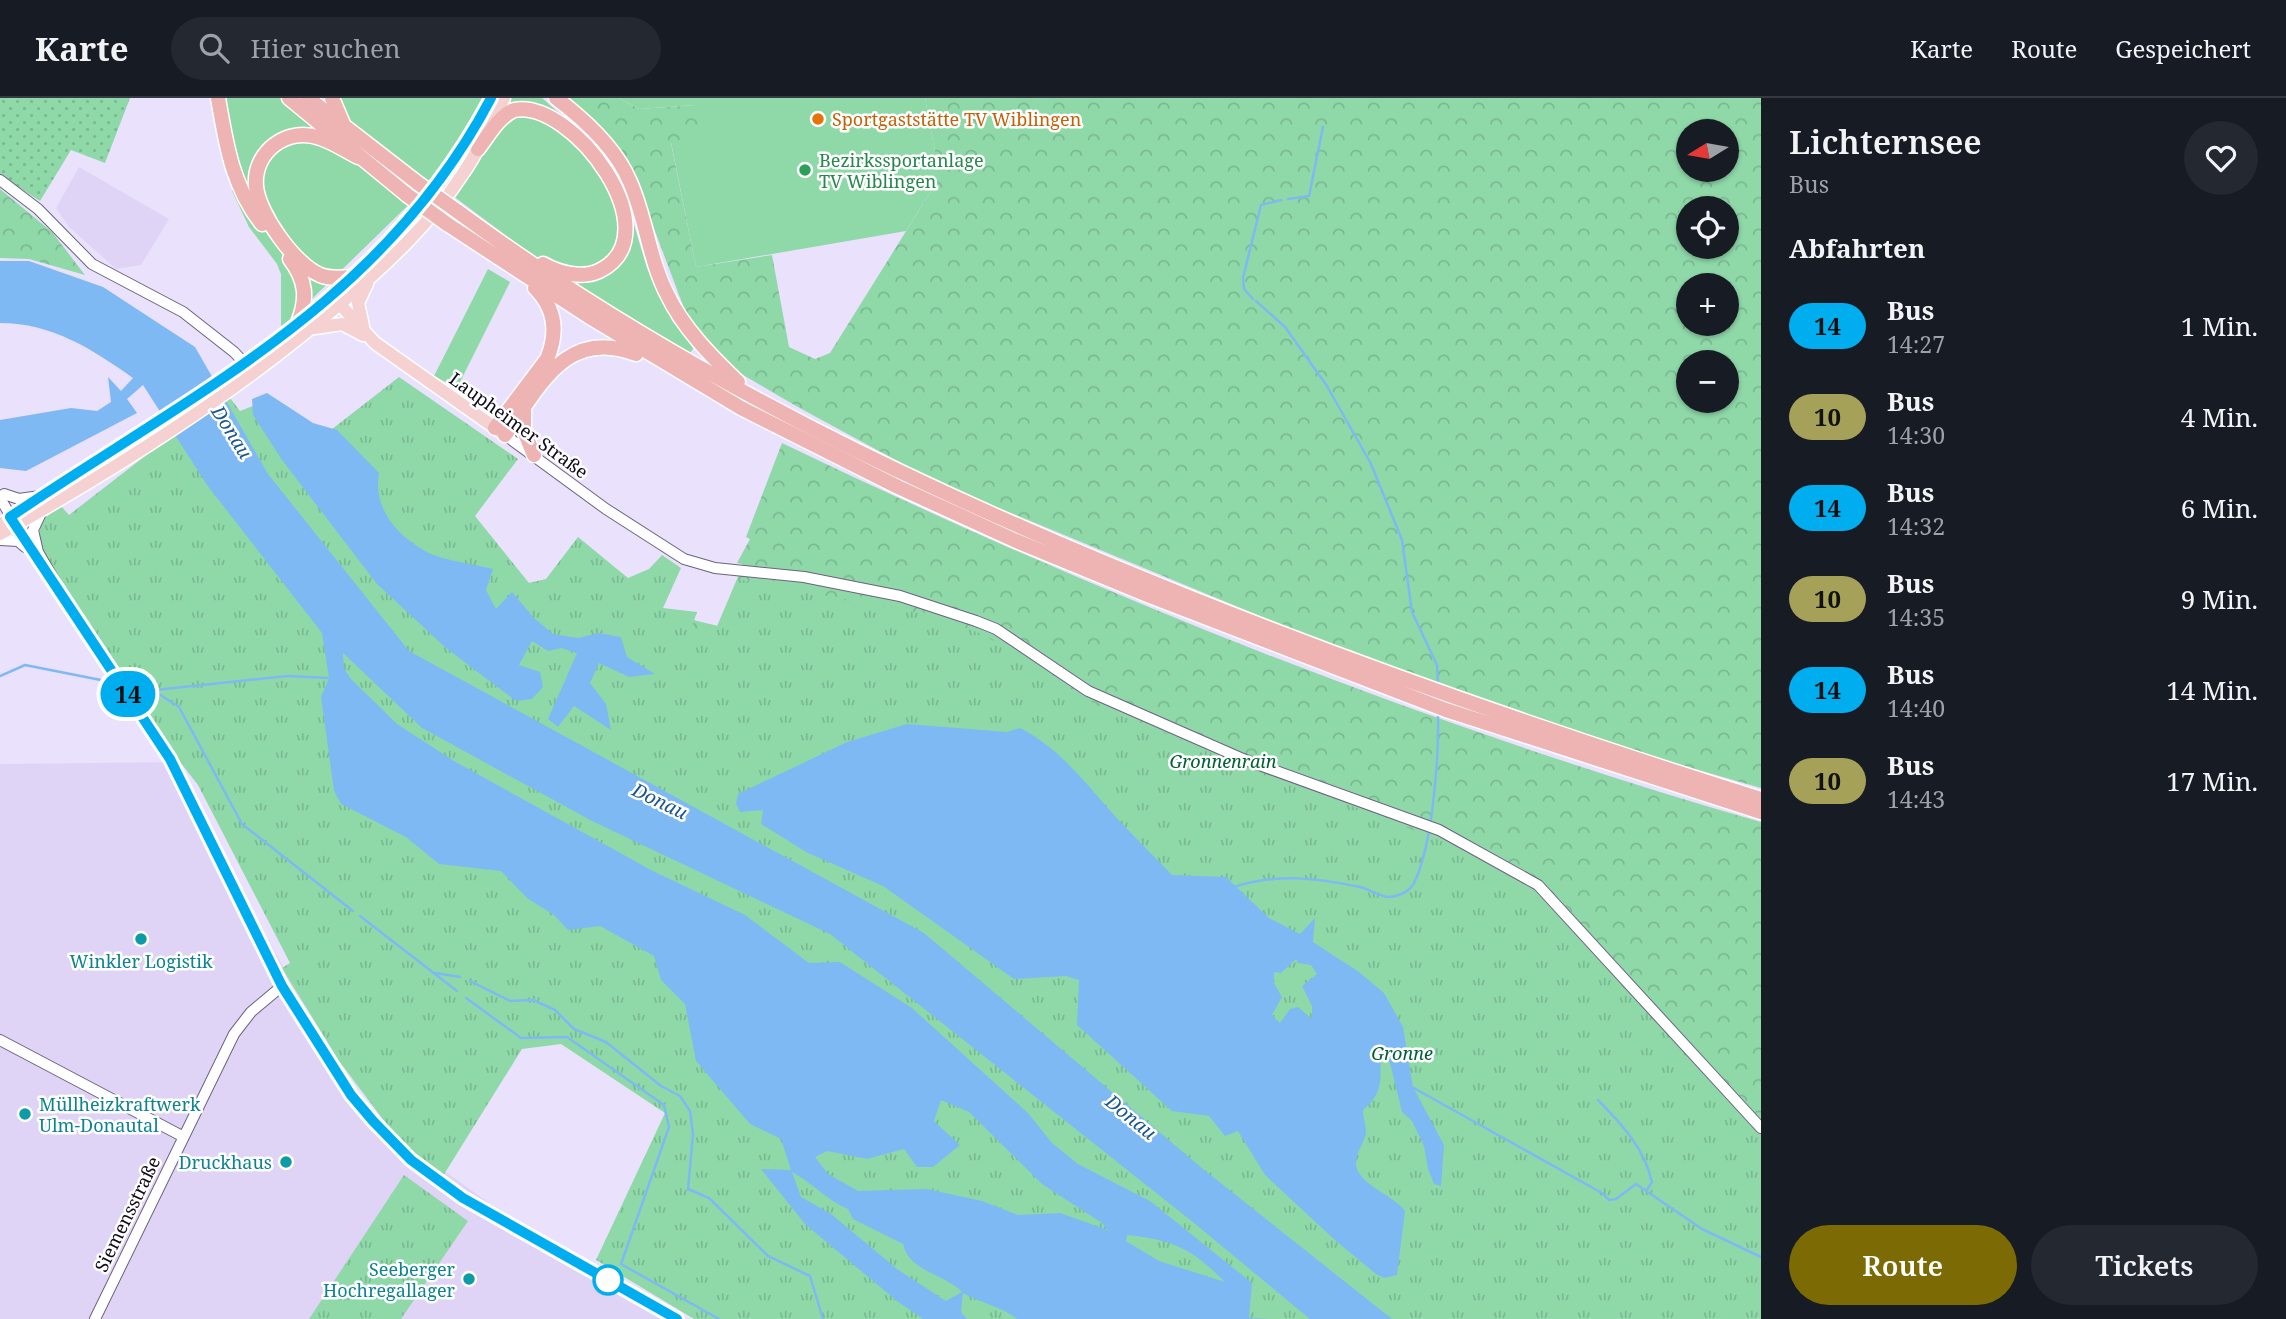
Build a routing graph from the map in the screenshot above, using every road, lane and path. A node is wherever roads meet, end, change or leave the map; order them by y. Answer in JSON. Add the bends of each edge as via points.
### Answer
{"nodes":[{"id":1,"x":218,"y":98,"type":"edge"},
{"id":2,"x":289,"y":98,"type":"edge"},
{"id":3,"x":308,"y":98,"type":"edge"},
{"id":4,"x":332,"y":98,"type":"edge"},
{"id":5,"x":491,"y":98,"type":"edge"},
{"id":6,"x":505,"y":98,"type":"edge"},
{"id":7,"x":556,"y":98,"type":"edge"},
{"id":8,"x":346,"y":131,"type":"junction"},
{"id":9,"x":478,"y":149,"type":"junction"},
{"id":10,"x":358,"y":157,"type":"junction"},
{"id":11,"x":0,"y":180,"type":"edge"},
{"id":12,"x":507,"y":248,"type":"junction"},
{"id":13,"x":514,"y":268,"type":"junction"},
{"id":14,"x":375,"y":274,"type":"junction"},
{"id":15,"x":351,"y":277,"type":"junction"},
{"id":16,"x":335,"y":300,"type":"junction"},
{"id":17,"x":299,"y":328,"type":"junction"},
{"id":18,"x":364,"y":330,"type":"junction"},
{"id":19,"x":375,"y":342,"type":"junction"},
{"id":20,"x":667,"y":365,"type":"junction"},
{"id":21,"x":250,"y":369,"type":"junction"},
{"id":22,"x":749,"y":393,"type":"junction"},
{"id":23,"x":524,"y":409,"type":"junction"},
{"id":24,"x":165,"y":426,"type":"junction"},
{"id":25,"x":500,"y":432,"type":"junction"},
{"id":26,"x":534,"y":455,"type":"junction"},
{"id":27,"x":1,"y":494,"type":"edge"},
{"id":28,"x":47,"y":495,"type":"junction"},
{"id":29,"x":45,"y":508,"type":"junction"},
{"id":30,"x":13,"y":521,"type":"edge"},
{"id":31,"x":0,"y":534,"type":"edge"},
{"id":32,"x":0,"y":540,"type":"edge"},
{"id":33,"x":30,"y":551,"type":"junction"},
{"id":34,"x":59,"y":590,"type":"junction"},
{"id":35,"x":1430,"y":696,"type":"junction"},
{"id":36,"x":1491,"y":718,"type":"junction"},
{"id":37,"x":1761,"y":799,"type":"edge"},
{"id":38,"x":1761,"y":812,"type":"edge"},
{"id":39,"x":282,"y":986,"type":"junction"},
{"id":40,"x":0,"y":1040,"type":"edge"},
{"id":41,"x":1761,"y":1128,"type":"edge"},
{"id":42,"x":183,"y":1136,"type":"junction"},
{"id":43,"x":95,"y":1319,"type":"edge"},
{"id":44,"x":677,"y":1319,"type":"edge"}],
"edges":[{"from":1,"to":17,"type":"highway","via":[[236,181],[249,207],[303,281],[306,300]]},
{"from":2,"to":10,"type":"highway"},
{"from":3,"to":8,"type":"highway"},
{"from":4,"to":8,"type":"highway"},
{"from":5,"to":15,"type":"main road","via":[[453,163],[391,240]]},
{"from":6,"to":9,"type":"main road"},
{"from":7,"to":22,"type":"highway","via":[[596,133],[620,163],[635,193],[667,296],[691,332]]},
{"from":8,"to":12,"type":"highway","bridge":true},
{"from":9,"to":12,"type":"highway","via":[[513,110],[552,113],[575,130],[603,162],[627,218],[620,256],[595,273],[572,275]]},
{"from":9,"to":14,"type":"main road","via":[[425,222]]},
{"from":10,"to":13,"type":"highway","bridge":true},
{"from":10,"to":15,"type":"highway","via":[[318,137],[294,135],[281,139],[262,158],[255,184],[263,214],[308,267],[325,276]]},
{"from":11,"to":21,"type":"street","via":[[38,209],[92,264],[183,312]]},
{"from":12,"to":22,"type":"highway","via":[[662,346]]},
{"from":13,"to":20,"type":"highway"},
{"from":13,"to":25,"type":"highway","via":[[544,297],[555,333],[547,359]]},
{"from":14,"to":16,"type":"main road"},
{"from":14,"to":18,"type":"main road","via":[[358,303]]},
{"from":15,"to":16,"type":"main road"},
{"from":16,"to":17,"type":"main road"},
{"from":16,"to":18,"type":"main road","name":"Laupheimer Straße"},
{"from":17,"to":19,"type":"main road","via":[[342,324]]},
{"from":17,"to":21,"type":"main road"},
{"from":17,"to":21,"type":"main road"},
{"from":18,"to":19,"type":"main road","name":"Laupheimer Straße"},
{"from":19,"to":25,"type":"main road","name":"Laupheimer Straße"},
{"from":20,"to":23,"type":"highway","via":[[620,348],[587,348],[560,363]]},
{"from":20,"to":35,"type":"highway","via":[[807,443],[1014,540],[1150,596]]},
{"from":21,"to":24,"type":"main road"},
{"from":22,"to":35,"type":"highway","via":[[902,475],[1038,536]]},
{"from":23,"to":25,"type":"highway"},
{"from":23,"to":26,"type":"highway","via":[[524,431]]},
{"from":24,"to":28,"type":"main road"},
{"from":24,"to":29,"type":"main road"},
{"from":25,"to":26,"type":"street","name":"Laupheimer Straße"},
{"from":26,"to":41,"type":"street","name":"Laupheimer Straße","via":[[667,551],[701,565],[804,577],[900,596],[976,621],[996,629],[1088,691],[1243,760],[1421,822],[1538,885]]},
{"from":27,"to":28,"type":"street","via":[[19,499]]},
{"from":27,"to":30,"type":"street"},
{"from":28,"to":30,"type":"main road"},
{"from":29,"to":30,"type":"main road"},
{"from":29,"to":34,"type":"street","via":[[35,523],[33,537]]},
{"from":30,"to":31,"type":"main road"},
{"from":30,"to":33,"type":"street"},
{"from":32,"to":33,"type":"street","via":[[18,541]]},
{"from":33,"to":34,"type":"street"},
{"from":34,"to":39,"type":"street","via":[[175,766]]},
{"from":35,"to":36,"type":"highway"},
{"from":36,"to":37,"type":"highway"},
{"from":36,"to":38,"type":"highway"},
{"from":39,"to":42,"type":"street","name":"Siemensstraße","via":[[251,1012],[234,1034]]},
{"from":39,"to":44,"type":"street","via":[[351,1095],[411,1160],[463,1198]]},
{"from":40,"to":42,"type":"street"},
{"from":42,"to":43,"type":"street","name":"Siemensstraße"}]}
